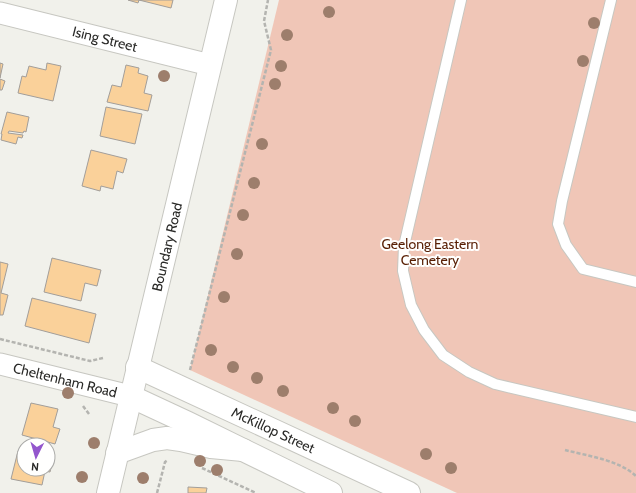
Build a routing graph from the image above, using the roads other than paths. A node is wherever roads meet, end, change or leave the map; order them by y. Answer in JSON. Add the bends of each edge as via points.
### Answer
{"nodes":[{"id":1,"x":226,"y":0,"type":"edge"},
{"id":2,"x":461,"y":0,"type":"edge"},
{"id":3,"x":611,"y":0,"type":"edge"},
{"id":4,"x":0,"y":13,"type":"edge"},
{"id":5,"x":210,"y":65,"type":"junction"},
{"id":6,"x":636,"y":282,"type":"edge"},
{"id":7,"x":0,"y":364,"type":"edge"},
{"id":8,"x":137,"y":367,"type":"junction"},
{"id":9,"x":130,"y":396,"type":"junction"},
{"id":10,"x":636,"y":417,"type":"edge"},
{"id":11,"x":243,"y":450,"type":"junction"},
{"id":12,"x":117,"y":453,"type":"junction"},
{"id":13,"x":108,"y":493,"type":"edge"},
{"id":14,"x":331,"y":493,"type":"edge"},
{"id":15,"x":409,"y":493,"type":"edge"}],
"edges":[{"from":1,"to":5,"type":"main road","name":"Boundary Road"},
{"from":2,"to":10,"type":"lane","via":[[404,246],[403,271],[411,305],[424,330],[443,354],[469,372],[495,384]]},
{"from":3,"to":6,"type":"lane","via":[[558,224],[566,245],[583,269]]},
{"from":4,"to":5,"type":"street","name":"Ising Street"},
{"from":5,"to":8,"type":"main road","name":"Boundary Road"},
{"from":7,"to":9,"type":"street","name":"Cheltenham Road"},
{"from":8,"to":9,"type":"main road","name":"Boundary Road"},
{"from":8,"to":15,"type":"main road","name":"McKillop Street"},
{"from":9,"to":11,"type":"main road"},
{"from":9,"to":12,"type":"main road","name":"Boundary Road"},
{"from":11,"to":12,"type":"main road","via":[[211,448],[167,438],[153,440]]},
{"from":11,"to":14,"type":"main road"},
{"from":12,"to":13,"type":"main road","name":"Boundary Road"}]}
